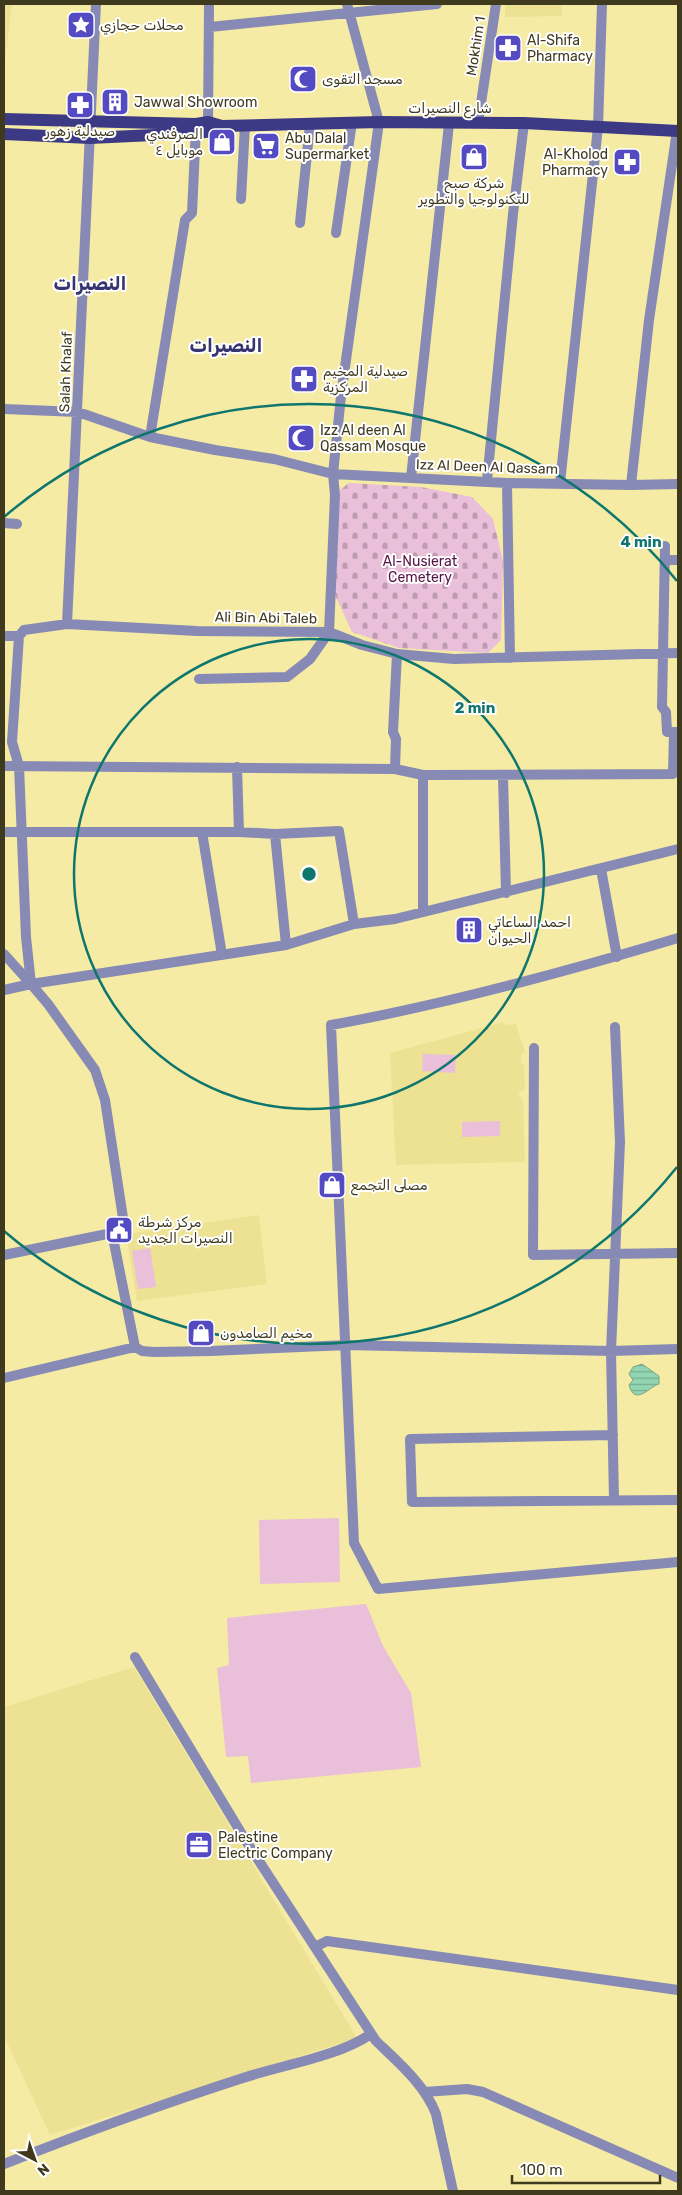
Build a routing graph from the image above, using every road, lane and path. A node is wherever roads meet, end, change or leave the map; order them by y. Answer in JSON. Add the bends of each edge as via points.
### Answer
{"nodes":[{"id":1,"x":96,"y":4,"type":"edge"},
{"id":2,"x":209,"y":4,"type":"edge"},
{"id":3,"x":437,"y":4,"type":"edge"},
{"id":4,"x":496,"y":4,"type":"edge"},
{"id":5,"x":602,"y":4,"type":"edge"},
{"id":6,"x":347,"y":9,"type":"edge"},
{"id":7,"x":210,"y":27,"type":"junction"},
{"id":8,"x":4,"y":119,"type":"edge"},
{"id":9,"x":92,"y":122,"type":"junction"},
{"id":10,"x":352,"y":122,"type":"junction"},
{"id":11,"x":378,"y":122,"type":"junction"},
{"id":12,"x":478,"y":123,"type":"junction"},
{"id":13,"x":524,"y":123,"type":"junction"},
{"id":14,"x":310,"y":124,"type":"junction"},
{"id":15,"x":449,"y":124,"type":"junction"},
{"id":16,"x":244,"y":125,"type":"junction"},
{"id":17,"x":200,"y":126,"type":"junction"},
{"id":18,"x":598,"y":127,"type":"junction"},
{"id":19,"x":677,"y":131,"type":"edge"},
{"id":20,"x":4,"y":134,"type":"edge"},
{"id":21,"x":90,"y":138,"type":"junction"},
{"id":22,"x":241,"y":199,"type":"dead end"},
{"id":23,"x":300,"y":223,"type":"dead end"},
{"id":24,"x":336,"y":233,"type":"dead end"},
{"id":25,"x":4,"y":409,"type":"edge"},
{"id":26,"x":78,"y":412,"type":"junction"},
{"id":27,"x":150,"y":437,"type":"junction"},
{"id":28,"x":333,"y":474,"type":"junction"},
{"id":29,"x":411,"y":478,"type":"junction"},
{"id":30,"x":486,"y":481,"type":"junction"},
{"id":31,"x":507,"y":483,"type":"junction"},
{"id":32,"x":560,"y":484,"type":"junction"},
{"id":33,"x":678,"y":484,"type":"edge"},
{"id":34,"x":631,"y":485,"type":"junction"},
{"id":35,"x":4,"y":523,"type":"edge"},
{"id":36,"x":17,"y":524,"type":"dead end"},
{"id":37,"x":665,"y":546,"type":"dead end"},
{"id":38,"x":665,"y":560,"type":"junction"},
{"id":39,"x":678,"y":560,"type":"edge"},
{"id":40,"x":67,"y":624,"type":"junction"},
{"id":41,"x":329,"y":632,"type":"junction"},
{"id":42,"x":4,"y":636,"type":"edge"},
{"id":43,"x":19,"y":636,"type":"junction"},
{"id":44,"x":664,"y":653,"type":"junction"},
{"id":45,"x":678,"y":653,"type":"edge"},
{"id":46,"x":397,"y":654,"type":"junction"},
{"id":47,"x":510,"y":658,"type":"junction"},
{"id":48,"x":199,"y":679,"type":"dead end"},
{"id":49,"x":676,"y":732,"type":"edge"},
{"id":50,"x":4,"y":766,"type":"edge"},
{"id":51,"x":19,"y":766,"type":"junction"},
{"id":52,"x":237,"y":767,"type":"junction"},
{"id":53,"x":395,"y":769,"type":"junction"},
{"id":54,"x":423,"y":775,"type":"junction"},
{"id":55,"x":503,"y":776,"type":"junction"},
{"id":56,"x":4,"y":832,"type":"edge"},
{"id":57,"x":23,"y":832,"type":"junction"},
{"id":58,"x":202,"y":832,"type":"junction"},
{"id":59,"x":239,"y":832,"type":"junction"},
{"id":60,"x":275,"y":834,"type":"junction"},
{"id":61,"x":678,"y":849,"type":"edge"},
{"id":62,"x":601,"y":869,"type":"junction"},
{"id":63,"x":506,"y":893,"type":"junction"},
{"id":64,"x":424,"y":912,"type":"junction"},
{"id":65,"x":354,"y":924,"type":"junction"},
{"id":66,"x":678,"y":938,"type":"edge"},
{"id":67,"x":286,"y":945,"type":"junction"},
{"id":68,"x":4,"y":954,"type":"edge"},
{"id":69,"x":222,"y":955,"type":"junction"},
{"id":70,"x":617,"y":957,"type":"junction"},
{"id":71,"x":31,"y":984,"type":"junction"},
{"id":72,"x":4,"y":990,"type":"edge"},
{"id":73,"x":615,"y":1027,"type":"dead end"},
{"id":74,"x":534,"y":1048,"type":"dead end"},
{"id":75,"x":112,"y":1233,"type":"junction"},
{"id":76,"x":678,"y":1253,"type":"edge"},
{"id":77,"x":616,"y":1254,"type":"junction"},
{"id":78,"x":4,"y":1255,"type":"edge"},
{"id":79,"x":347,"y":1345,"type":"junction"},
{"id":80,"x":135,"y":1347,"type":"junction"},
{"id":81,"x":678,"y":1349,"type":"edge"},
{"id":82,"x":611,"y":1351,"type":"junction"},
{"id":83,"x":4,"y":1378,"type":"edge"},
{"id":84,"x":613,"y":1434,"type":"junction"},
{"id":85,"x":614,"y":1500,"type":"junction"},
{"id":86,"x":678,"y":1500,"type":"edge"},
{"id":87,"x":678,"y":1562,"type":"edge"},
{"id":88,"x":135,"y":1657,"type":"dead end"},
{"id":89,"x":315,"y":1947,"type":"junction"},
{"id":90,"x":678,"y":1990,"type":"edge"},
{"id":91,"x":371,"y":2034,"type":"junction"},
{"id":92,"x":424,"y":2092,"type":"junction"},
{"id":93,"x":4,"y":2164,"type":"edge"},
{"id":94,"x":678,"y":2178,"type":"edge"},
{"id":95,"x":453,"y":2191,"type":"edge"}],
"edges":[{"from":1,"to":9,"type":"street","name":"Salah Khalaf"},
{"from":2,"to":7,"type":"street"},
{"from":3,"to":6,"type":"street"},
{"from":4,"to":12,"type":"street","name":"Mokhim 1"},
{"from":5,"to":18,"type":"street"},
{"from":6,"to":7,"type":"street"},
{"from":6,"to":11,"type":"street"},
{"from":7,"to":17,"type":"street"},
{"from":8,"to":9,"type":"main road","name":"شارع النصيرات"},
{"from":9,"to":17,"type":"main road","name":"شارع النصيرات"},
{"from":9,"to":21,"type":"street","name":"Salah Khalaf"},
{"from":10,"to":11,"type":"main road","name":"شارع النصيرات"},
{"from":10,"to":14,"type":"main road","name":"شارع النصيرات"},
{"from":10,"to":24,"type":"street"},
{"from":11,"to":15,"type":"main road","name":"شارع النصيرات"},
{"from":11,"to":28,"type":"street"},
{"from":12,"to":13,"type":"main road","name":"شارع النصيرات"},
{"from":12,"to":15,"type":"main road","name":"شارع النصيرات"},
{"from":13,"to":18,"type":"main road","name":"شارع النصيرات"},
{"from":13,"to":30,"type":"street"},
{"from":14,"to":16,"type":"main road","name":"شارع النصيرات"},
{"from":14,"to":23,"type":"street"},
{"from":15,"to":29,"type":"street"},
{"from":16,"to":17,"type":"main road","name":"شارع النصيرات"},
{"from":16,"to":22,"type":"street"},
{"from":17,"to":21,"type":"main road","name":"شارع النصيرات"},
{"from":17,"to":27,"type":"street","via":[[192,214],[185,220]]},
{"from":18,"to":19,"type":"main road","name":"شارع النصيرات"},
{"from":18,"to":32,"type":"street"},
{"from":19,"to":34,"type":"street","via":[[649,320]]},
{"from":20,"to":21,"type":"main road","name":"شارع النصيرات"},
{"from":21,"to":26,"type":"street","name":"Salah Khalaf"},
{"from":25,"to":26,"type":"street","name":"Izz Al Deen Al Qassam"},
{"from":26,"to":27,"type":"street","name":"Izz Al Deen Al Qassam"},
{"from":26,"to":40,"type":"street","name":"Salah Khalaf"},
{"from":27,"to":28,"type":"street","name":"Izz Al Deen Al Qassam"},
{"from":28,"to":29,"type":"street","name":"Izz Al Deen Al Qassam"},
{"from":28,"to":41,"type":"street","via":[[335,495]]},
{"from":29,"to":30,"type":"street","name":"Izz Al Deen Al Qassam"},
{"from":30,"to":31,"type":"street","name":"Izz Al Deen Al Qassam"},
{"from":31,"to":32,"type":"street","name":"Izz Al Deen Al Qassam"},
{"from":31,"to":47,"type":"street"},
{"from":32,"to":34,"type":"street","name":"Izz Al Deen Al Qassam"},
{"from":33,"to":34,"type":"street","name":"Izz Al Deen Al Qassam"},
{"from":35,"to":36,"type":"street"},
{"from":37,"to":38,"type":"street"},
{"from":38,"to":39,"type":"street"},
{"from":38,"to":44,"type":"street"},
{"from":40,"to":41,"type":"street","name":"Ali Bin Abi Taleb","via":[[196,631]]},
{"from":40,"to":43,"type":"street","name":"Ali Bin Abi Taleb","via":[[24,630]]},
{"from":41,"to":46,"type":"street","name":"Ali Bin Abi Taleb"},
{"from":41,"to":48,"type":"street","via":[[310,659],[288,677]]},
{"from":42,"to":43,"type":"street","name":"Ali Bin Abi Taleb"},
{"from":43,"to":51,"type":"street","via":[[12,742]]},
{"from":44,"to":45,"type":"street","name":"Ali Bin Abi Taleb"},
{"from":44,"to":47,"type":"street","name":"Ali Bin Abi Taleb"},
{"from":44,"to":49,"type":"street","via":[[662,707],[666,712],[667,732]]},
{"from":46,"to":47,"type":"street","name":"Ali Bin Abi Taleb","via":[[454,659]]},
{"from":46,"to":53,"type":"street","via":[[393,732],[396,739]]},
{"from":49,"to":55,"type":"street","via":[[673,774]]},
{"from":50,"to":51,"type":"street"},
{"from":51,"to":52,"type":"street"},
{"from":51,"to":57,"type":"street"},
{"from":52,"to":53,"type":"street"},
{"from":52,"to":59,"type":"street"},
{"from":53,"to":54,"type":"street"},
{"from":54,"to":55,"type":"street"},
{"from":54,"to":64,"type":"street"},
{"from":55,"to":63,"type":"street"},
{"from":56,"to":57,"type":"street"},
{"from":57,"to":58,"type":"street"},
{"from":57,"to":71,"type":"street","via":[[26,938]]},
{"from":58,"to":59,"type":"street"},
{"from":58,"to":69,"type":"street"},
{"from":59,"to":60,"type":"street"},
{"from":60,"to":65,"type":"street","via":[[339,830]]},
{"from":60,"to":67,"type":"street"},
{"from":61,"to":62,"type":"street"},
{"from":62,"to":63,"type":"street"},
{"from":62,"to":70,"type":"street"},
{"from":63,"to":64,"type":"street"},
{"from":64,"to":65,"type":"street"},
{"from":65,"to":67,"type":"street"},
{"from":66,"to":70,"type":"street"},
{"from":67,"to":69,"type":"street"},
{"from":68,"to":71,"type":"street"},
{"from":69,"to":71,"type":"street"},
{"from":70,"to":79,"type":"street","via":[[395,1014],[332,1025]]},
{"from":71,"to":72,"type":"street"},
{"from":71,"to":75,"type":"street","via":[[95,1070],[105,1100],[125,1231]]},
{"from":73,"to":77,"type":"street","via":[[620,1142]]},
{"from":74,"to":77,"type":"street","via":[[533,1255]]},
{"from":75,"to":78,"type":"street"},
{"from":75,"to":80,"type":"street"},
{"from":76,"to":77,"type":"street"},
{"from":77,"to":82,"type":"street"},
{"from":79,"to":80,"type":"street","via":[[154,1352]]},
{"from":79,"to":82,"type":"street"},
{"from":79,"to":87,"type":"street","via":[[354,1543],[378,1589]]},
{"from":80,"to":83,"type":"street"},
{"from":81,"to":82,"type":"street"},
{"from":82,"to":84,"type":"street"},
{"from":84,"to":85,"type":"street"},
{"from":84,"to":85,"type":"street","via":[[410,1439],[412,1502]]},
{"from":85,"to":86,"type":"street"},
{"from":88,"to":89,"type":"street","via":[[246,1842]]},
{"from":89,"to":90,"type":"street","via":[[327,1941]]},
{"from":89,"to":91,"type":"street"},
{"from":91,"to":92,"type":"street"},
{"from":91,"to":93,"type":"street","via":[[332,2052],[155,2106]]},
{"from":92,"to":94,"type":"street","via":[[467,2089],[483,2092]]},
{"from":92,"to":95,"type":"street","via":[[436,2114]]}]}
